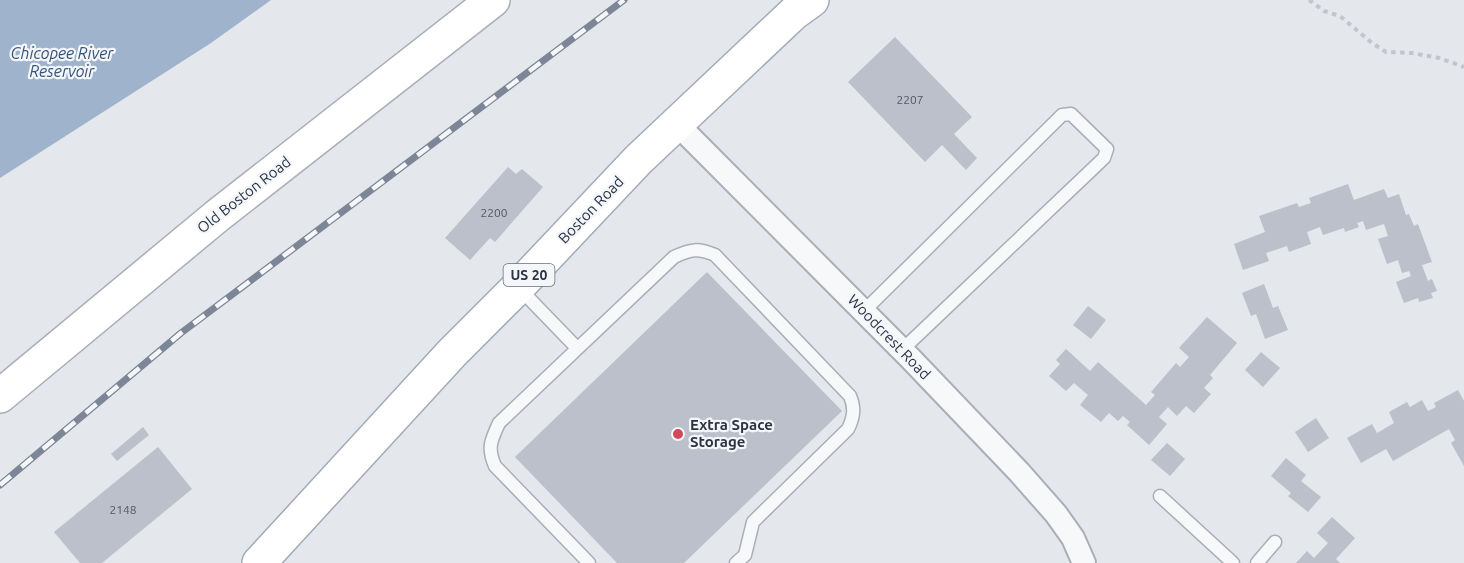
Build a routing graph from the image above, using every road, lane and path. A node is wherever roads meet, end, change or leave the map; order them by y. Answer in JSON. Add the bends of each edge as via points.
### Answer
{"nodes":[{"id":1,"x":493,"y":0,"type":"edge"},
{"id":2,"x":812,"y":0,"type":"edge"},
{"id":3,"x":1309,"y":0,"type":"edge"},
{"id":4,"x":1464,"y":67,"type":"edge"},
{"id":5,"x":677,"y":124,"type":"junction"},
{"id":6,"x":518,"y":287,"type":"junction"},
{"id":7,"x":864,"y":311,"type":"junction"},
{"id":8,"x":578,"y":348,"type":"junction"},
{"id":9,"x":902,"y":350,"type":"junction"},
{"id":10,"x":0,"y":396,"type":"edge"},
{"id":11,"x":1160,"y":496,"type":"dead end"},
{"id":12,"x":1275,"y":542,"type":"dead end"},
{"id":13,"x":260,"y":563,"type":"edge"},
{"id":14,"x":589,"y":563,"type":"edge"},
{"id":15,"x":736,"y":563,"type":"edge"},
{"id":16,"x":1084,"y":563,"type":"edge"},
{"id":17,"x":1233,"y":563,"type":"edge"},
{"id":18,"x":1257,"y":563,"type":"edge"}],
"edges":[{"from":1,"to":10,"type":"main road","name":"Old Boston Road","via":[[217,216]]},
{"from":2,"to":5,"type":"main road","name":"Boston Road","number":"US 20"},
{"from":3,"to":4,"type":"path","via":[[1340,16],[1386,52],[1439,58]]},
{"from":5,"to":6,"type":"main road","name":"Boston Road","number":"US 20"},
{"from":5,"to":7,"type":"street","name":"Woodcrest Road"},
{"from":6,"to":8,"type":"lane"},
{"from":6,"to":13,"type":"main road","name":"Boston Road","number":"US 20","via":[[452,353]]},
{"from":7,"to":9,"type":"street","name":"Woodcrest Road"},
{"from":7,"to":9,"type":"lane","via":[[1062,115],[1071,114],[1107,149],[1104,158]]},
{"from":8,"to":14,"type":"lane","via":[[499,423],[490,454],[495,466]]},
{"from":8,"to":15,"type":"lane","via":[[674,257],[688,250],[702,250],[715,255],[850,396],[854,406],[848,429],[753,522],[744,555]]},
{"from":9,"to":16,"type":"street","name":"Woodcrest Road","via":[[1056,514]]},
{"from":11,"to":17,"type":"lane"},
{"from":12,"to":18,"type":"lane"}]}
